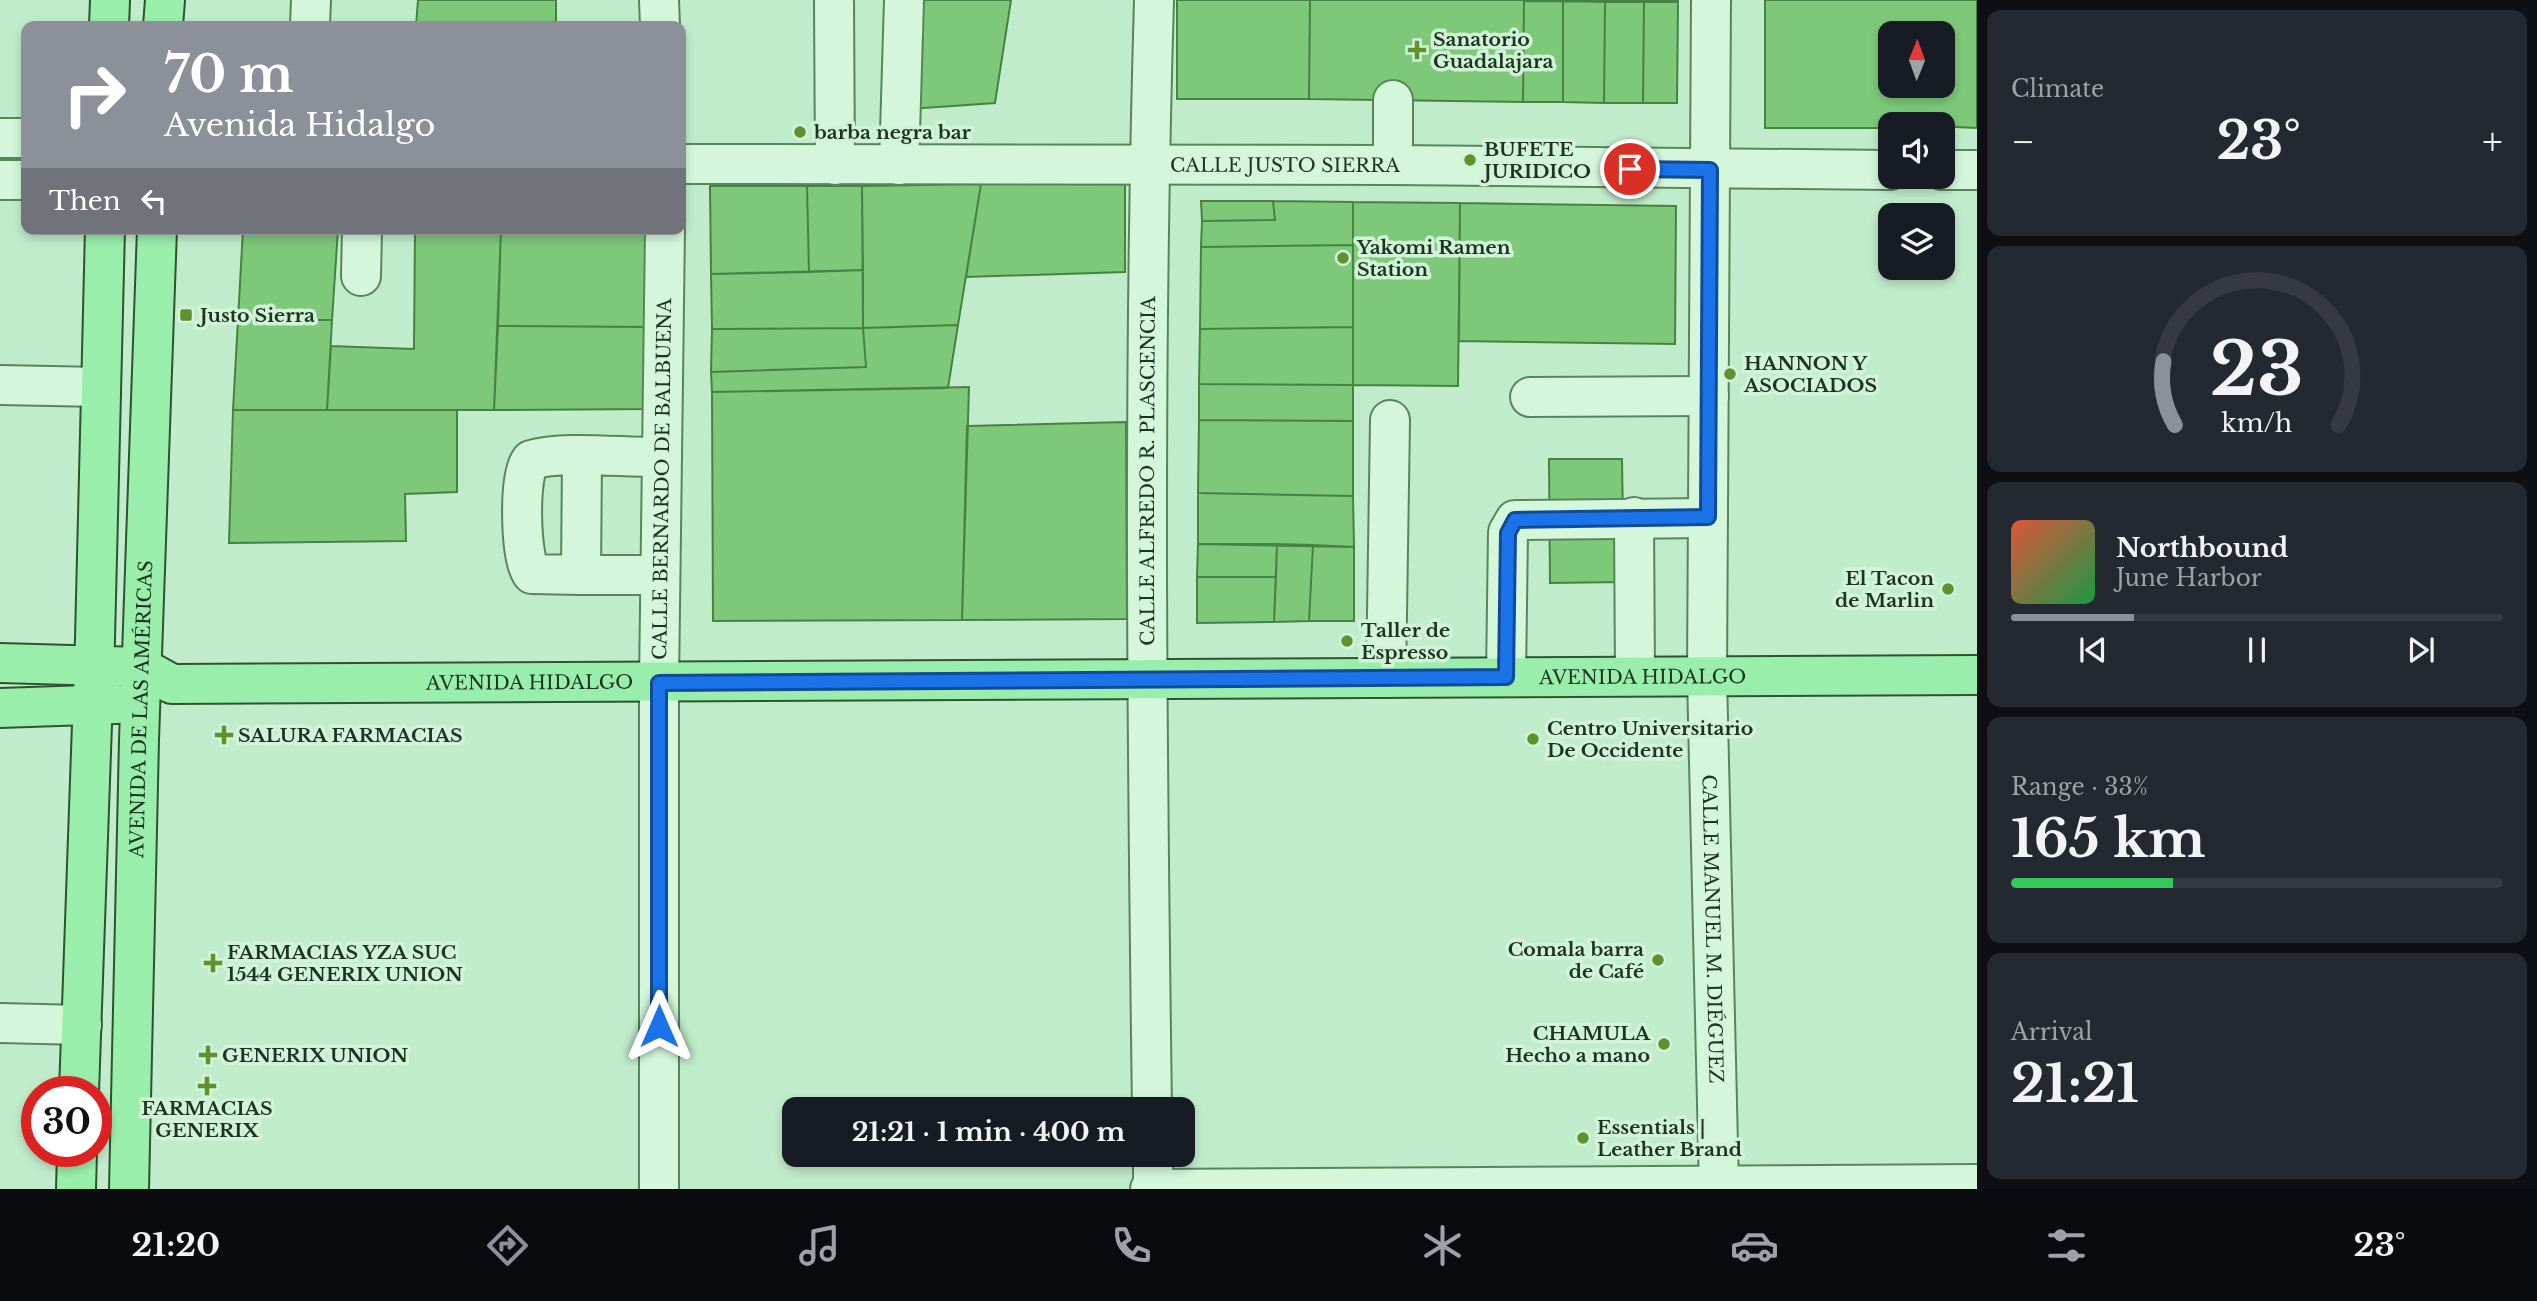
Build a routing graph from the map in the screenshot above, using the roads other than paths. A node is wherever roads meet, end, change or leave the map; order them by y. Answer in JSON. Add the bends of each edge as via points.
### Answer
{"nodes":[{"id":1,"x":110,"y":0,"type":"edge"},
{"id":2,"x":164,"y":0,"type":"edge"},
{"id":3,"x":311,"y":0,"type":"edge"},
{"id":4,"x":659,"y":0,"type":"edge"},
{"id":5,"x":834,"y":0,"type":"edge"},
{"id":6,"x":904,"y":0,"type":"edge"},
{"id":7,"x":1154,"y":0,"type":"edge"},
{"id":8,"x":1711,"y":0,"type":"edge"},
{"id":9,"x":109,"y":21,"type":"edge"},
{"id":10,"x":163,"y":21,"type":"edge"},
{"id":11,"x":310,"y":21,"type":"edge"},
{"id":12,"x":660,"y":21,"type":"edge"},
{"id":13,"x":1393,"y":100,"type":"dead end"},
{"id":14,"x":0,"y":138,"type":"edge"},
{"id":15,"x":21,"y":138,"type":"edge"},
{"id":16,"x":686,"y":164,"type":"edge"},
{"id":17,"x":835,"y":164,"type":"junction"},
{"id":18,"x":900,"y":165,"type":"junction"},
{"id":19,"x":1393,"y":165,"type":"junction"},
{"id":20,"x":1149,"y":167,"type":"junction"},
{"id":21,"x":1710,"y":170,"type":"junction"},
{"id":22,"x":1878,"y":170,"type":"edge"},
{"id":23,"x":1955,"y":170,"type":"edge"},
{"id":24,"x":1977,"y":170,"type":"edge"},
{"id":25,"x":0,"y":180,"type":"edge"},
{"id":26,"x":21,"y":180,"type":"edge"},
{"id":27,"x":105,"y":235,"type":"edge"},
{"id":28,"x":157,"y":235,"type":"edge"},
{"id":29,"x":362,"y":235,"type":"edge"},
{"id":30,"x":665,"y":235,"type":"edge"},
{"id":31,"x":360,"y":276,"type":"dead end"},
{"id":32,"x":0,"y":385,"type":"edge"},
{"id":33,"x":101,"y":387,"type":"junction"},
{"id":34,"x":1709,"y":396,"type":"junction"},
{"id":35,"x":1530,"y":397,"type":"dead end"},
{"id":36,"x":1390,"y":420,"type":"dead end"},
{"id":37,"x":582,"y":457,"type":"junction"},
{"id":38,"x":662,"y":457,"type":"junction"},
{"id":39,"x":1634,"y":517,"type":"junction"},
{"id":40,"x":1708,"y":517,"type":"junction"},
{"id":41,"x":581,"y":575,"type":"junction"},
{"id":42,"x":660,"y":575,"type":"junction"},
{"id":43,"x":0,"y":663,"type":"edge"},
{"id":44,"x":94,"y":664,"type":"junction"},
{"id":45,"x":1977,"y":675,"type":"edge"},
{"id":46,"x":1635,"y":676,"type":"junction"},
{"id":47,"x":1707,"y":676,"type":"junction"},
{"id":48,"x":1506,"y":677,"type":"junction"},
{"id":49,"x":1386,"y":678,"type":"junction"},
{"id":50,"x":1146,"y":680,"type":"junction"},
{"id":51,"x":659,"y":683,"type":"junction"},
{"id":52,"x":151,"y":684,"type":"junction"},
{"id":53,"x":91,"y":704,"type":"junction"},
{"id":54,"x":0,"y":708,"type":"edge"},
{"id":55,"x":0,"y":1023,"type":"edge"},
{"id":56,"x":82,"y":1025,"type":"junction"},
{"id":57,"x":80,"y":1076,"type":"edge"},
{"id":58,"x":1152,"y":1097,"type":"edge"},
{"id":59,"x":77,"y":1167,"type":"edge"},
{"id":60,"x":1153,"y":1167,"type":"edge"},
{"id":61,"x":1977,"y":1184,"type":"edge"},
{"id":62,"x":1719,"y":1187,"type":"edge"},
{"id":63,"x":76,"y":1189,"type":"edge"},
{"id":64,"x":129,"y":1189,"type":"edge"},
{"id":65,"x":659,"y":1189,"type":"edge"},
{"id":66,"x":1152,"y":1189,"type":"edge"}],
"edges":[{"from":1,"to":9,"type":"main road"},
{"from":2,"to":10,"type":"main road"},
{"from":3,"to":11,"type":"street"},
{"from":4,"to":12,"type":"street"},
{"from":5,"to":17,"type":"street"},
{"from":6,"to":18,"type":"street"},
{"from":7,"to":20,"type":"street","name":"CALLE ALFREDO R. PLASCENCIA"},
{"from":8,"to":21,"type":"street","name":"CALLE MANUEL M. DIÉGUEZ"},
{"from":13,"to":19,"type":"street"},
{"from":14,"to":15,"type":"street"},
{"from":16,"to":17,"type":"street","name":"CALLE JUSTO SIERRA"},
{"from":17,"to":18,"type":"street","name":"CALLE JUSTO SIERRA"},
{"from":18,"to":20,"type":"street","name":"CALLE JUSTO SIERRA"},
{"from":19,"to":20,"type":"street","name":"CALLE JUSTO SIERRA"},
{"from":19,"to":21,"type":"street","name":"CALLE JUSTO SIERRA"},
{"from":20,"to":50,"type":"street","name":"CALLE ALFREDO R. PLASCENCIA"},
{"from":21,"to":22,"type":"street","name":"CALLE JUSTO SIERRA"},
{"from":21,"to":34,"type":"street","name":"CALLE MANUEL M. DIÉGUEZ"},
{"from":23,"to":24,"type":"street"},
{"from":25,"to":26,"type":"street"},
{"from":27,"to":33,"type":"main road"},
{"from":28,"to":52,"type":"main road","name":"AVENIDA DE LAS AMÉRICAS"},
{"from":29,"to":31,"type":"street"},
{"from":30,"to":38,"type":"street","name":"CALLE BERNARDO DE BALBUENA"},
{"from":32,"to":33,"type":"street"},
{"from":33,"to":44,"type":"main road"},
{"from":34,"to":35,"type":"street"},
{"from":34,"to":40,"type":"street","name":"CALLE MANUEL M. DIÉGUEZ"},
{"from":36,"to":49,"type":"street"},
{"from":37,"to":38,"type":"street"},
{"from":37,"to":41,"type":"street"},
{"from":37,"to":41,"type":"street","via":[[538,457],[523,473],[527,568],[540,575]]},
{"from":38,"to":42,"type":"street","name":"CALLE BERNARDO DE BALBUENA"},
{"from":39,"to":40,"type":"street"},
{"from":39,"to":46,"type":"street"},
{"from":39,"to":48,"type":"street","via":[[1523,518],[1510,525]]},
{"from":40,"to":47,"type":"street","name":"CALLE MANUEL M. DIÉGUEZ"},
{"from":41,"to":42,"type":"street"},
{"from":42,"to":51,"type":"street","name":"CALLE BERNARDO DE BALBUENA"},
{"from":43,"to":44,"type":"main road","name":"AVENIDA HIDALGO"},
{"from":44,"to":52,"type":"main road","name":"AVENIDA HIDALGO"},
{"from":44,"to":53,"type":"main road"},
{"from":45,"to":47,"type":"main road","name":"AVENIDA HIDALGO"},
{"from":46,"to":47,"type":"main road","name":"AVENIDA HIDALGO"},
{"from":46,"to":48,"type":"main road","name":"AVENIDA HIDALGO"},
{"from":47,"to":62,"type":"street","name":"CALLE MANUEL M. DIÉGUEZ"},
{"from":48,"to":49,"type":"main road","name":"AVENIDA HIDALGO"},
{"from":49,"to":50,"type":"main road","name":"AVENIDA HIDALGO"},
{"from":50,"to":51,"type":"main road","name":"AVENIDA HIDALGO"},
{"from":50,"to":58,"type":"street","name":"CALLE ALFREDO R. PLASCENCIA"},
{"from":51,"to":52,"type":"main road","name":"AVENIDA HIDALGO"},
{"from":51,"to":65,"type":"street","name":"CALLE BERNARDO DE BALBUENA"},
{"from":52,"to":53,"type":"main road","name":"AVENIDA HIDALGO"},
{"from":52,"to":64,"type":"main road","name":"AVENIDA DE LAS AMÉRICAS"},
{"from":53,"to":54,"type":"main road","name":"AVENIDA HIDALGO"},
{"from":53,"to":56,"type":"main road"},
{"from":55,"to":56,"type":"street"},
{"from":56,"to":57,"type":"main road"},
{"from":59,"to":63,"type":"main road"},
{"from":60,"to":66,"type":"street"},
{"from":61,"to":62,"type":"street"},
{"from":62,"to":66,"type":"street"}]}
